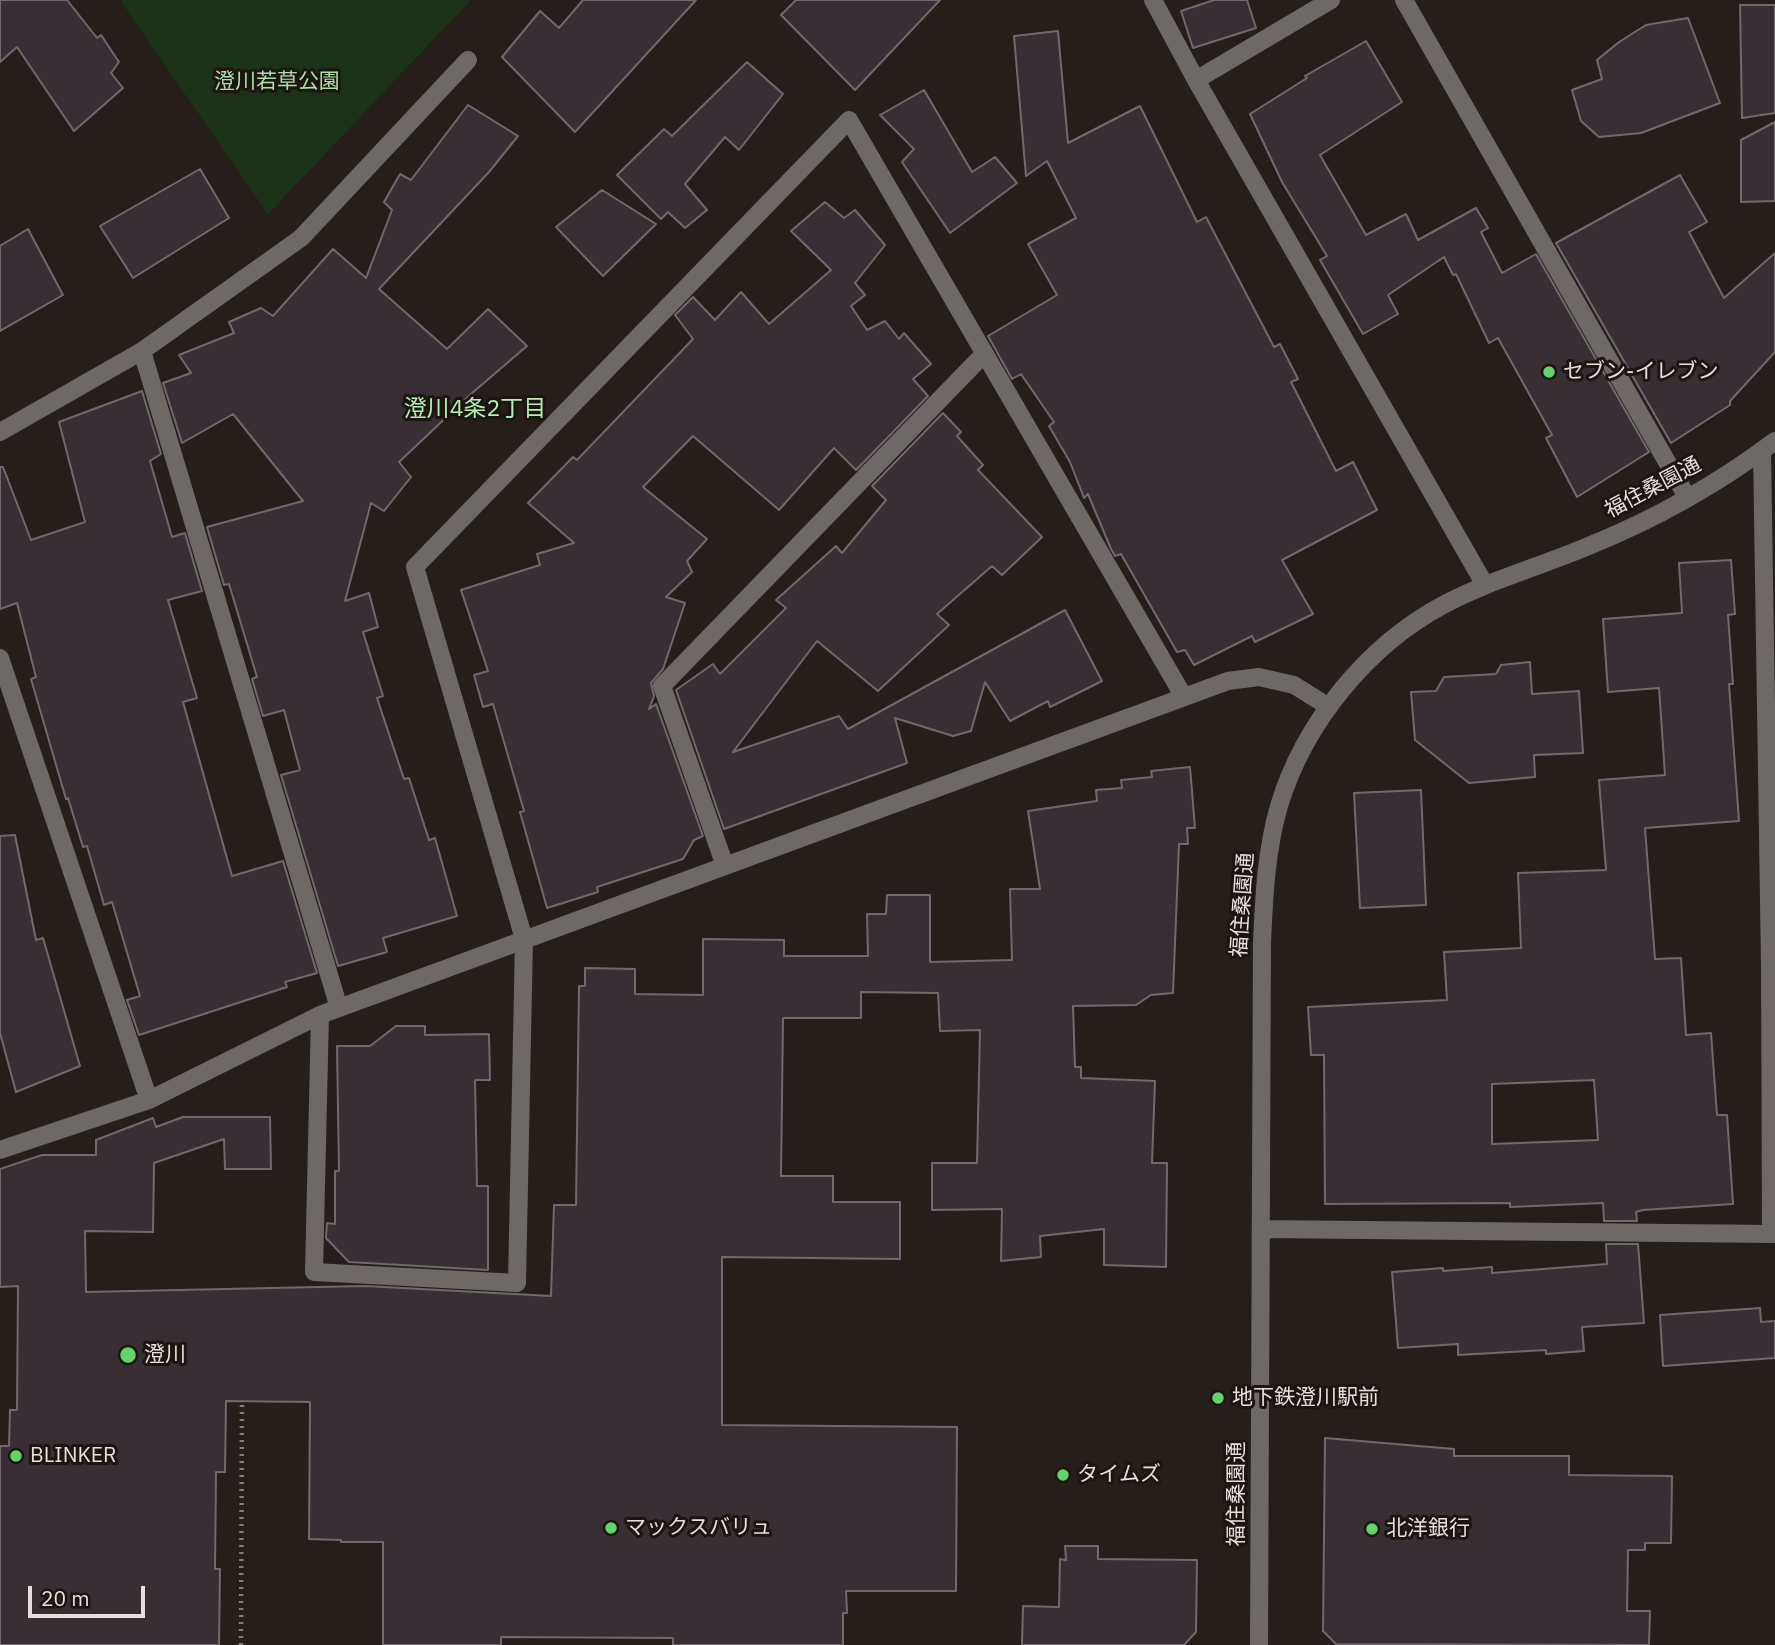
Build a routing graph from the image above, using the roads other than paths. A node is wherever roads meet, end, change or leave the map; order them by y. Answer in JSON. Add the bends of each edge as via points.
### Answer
{"nodes":[{"id":1,"x":1153,"y":0,"type":"edge"},
{"id":2,"x":1331,"y":0,"type":"edge"},
{"id":3,"x":1404,"y":0,"type":"edge"},
{"id":4,"x":468,"y":60,"type":"dead end"},
{"id":5,"x":1196,"y":80,"type":"junction"},
{"id":6,"x":142,"y":351,"type":"junction"},
{"id":7,"x":984,"y":354,"type":"junction"},
{"id":8,"x":0,"y":432,"type":"edge"},
{"id":9,"x":1769,"y":446,"type":"edge"},
{"id":10,"x":1688,"y":498,"type":"junction"},
{"id":11,"x":1485,"y":585,"type":"junction"},
{"id":12,"x":0,"y":658,"type":"edge"},
{"id":13,"x":1184,"y":697,"type":"junction"},
{"id":14,"x":1329,"y":707,"type":"junction"},
{"id":15,"x":725,"y":866,"type":"junction"},
{"id":16,"x":524,"y":939,"type":"junction"},
{"id":17,"x":1773,"y":965,"type":"edge"},
{"id":18,"x":339,"y":1008,"type":"junction"},
{"id":19,"x":320,"y":1015,"type":"junction"},
{"id":20,"x":149,"y":1100,"type":"junction"},
{"id":21,"x":0,"y":1150,"type":"edge"},
{"id":22,"x":1261,"y":1229,"type":"junction"},
{"id":23,"x":1773,"y":1234,"type":"edge"},
{"id":24,"x":1259,"y":1645,"type":"edge"}],
"edges":[{"from":1,"to":5,"type":"street"},
{"from":2,"to":5,"type":"street"},
{"from":3,"to":10,"type":"street"},
{"from":4,"to":6,"type":"street","via":[[300,238]]},
{"from":5,"to":11,"type":"street"},
{"from":6,"to":8,"type":"street"},
{"from":6,"to":18,"type":"street"},
{"from":7,"to":13,"type":"street"},
{"from":7,"to":15,"type":"street","via":[[662,686]]},
{"from":7,"to":16,"type":"street","via":[[849,120],[415,567]]},
{"from":9,"to":10,"type":"street","name":"福住桑園通"},
{"from":9,"to":17,"type":"street"},
{"from":10,"to":11,"type":"street","name":"福住桑園通","via":[[1591,545]]},
{"from":11,"to":14,"type":"street","name":"福住桑園通","via":[[1412,624],[1369,661]]},
{"from":12,"to":20,"type":"street"},
{"from":13,"to":14,"type":"street","via":[[1228,681],[1259,677],[1294,685]]},
{"from":13,"to":15,"type":"street"},
{"from":14,"to":22,"type":"street","name":"福住桑園通","via":[[1289,778],[1270,845],[1264,887]]},
{"from":15,"to":16,"type":"street"},
{"from":16,"to":18,"type":"street"},
{"from":16,"to":19,"type":"street","via":[[517,1283],[314,1272]]},
{"from":17,"to":23,"type":"street"},
{"from":18,"to":19,"type":"street"},
{"from":19,"to":20,"type":"street"},
{"from":20,"to":21,"type":"street"},
{"from":22,"to":23,"type":"street"},
{"from":22,"to":24,"type":"street","name":"福住桑園通"}]}
